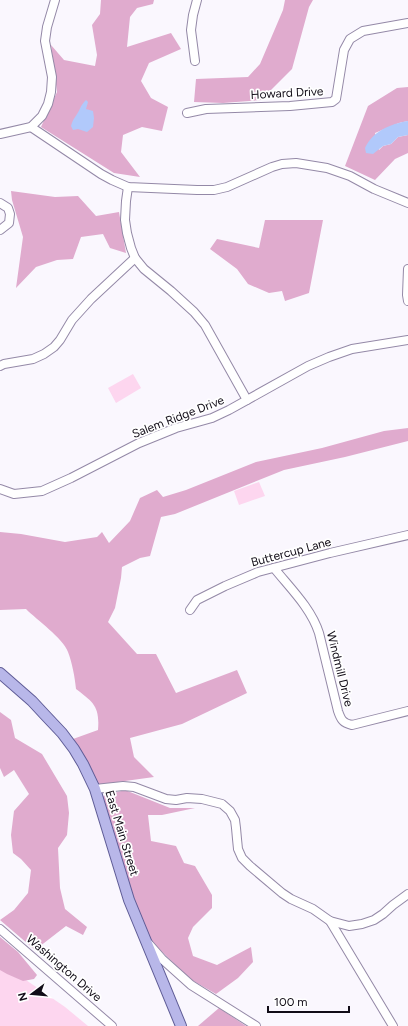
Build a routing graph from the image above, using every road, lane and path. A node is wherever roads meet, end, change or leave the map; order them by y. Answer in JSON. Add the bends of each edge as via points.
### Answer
{"nodes":[{"id":1,"x":55,"y":0,"type":"edge"},
{"id":2,"x":197,"y":0,"type":"edge"},
{"id":3,"x":408,"y":23,"type":"edge"},
{"id":4,"x":194,"y":61,"type":"dead end"},
{"id":5,"x":187,"y":113,"type":"dead end"},
{"id":6,"x":31,"y":127,"type":"junction"},
{"id":7,"x":0,"y":134,"type":"edge"},
{"id":8,"x":128,"y":187,"type":"junction"},
{"id":9,"x":0,"y":203,"type":"edge"},
{"id":10,"x":408,"y":203,"type":"edge"},
{"id":11,"x":0,"y":230,"type":"edge"},
{"id":12,"x":135,"y":258,"type":"junction"},
{"id":13,"x":408,"y":269,"type":"edge"},
{"id":14,"x":408,"y":301,"type":"edge"},
{"id":15,"x":408,"y":340,"type":"edge"},
{"id":16,"x":0,"y":366,"type":"edge"},
{"id":17,"x":247,"y":400,"type":"junction"},
{"id":18,"x":0,"y":490,"type":"edge"},
{"id":19,"x":408,"y":535,"type":"edge"},
{"id":20,"x":274,"y":568,"type":"junction"},
{"id":21,"x":190,"y":610,"type":"dead end"},
{"id":22,"x":0,"y":673,"type":"edge"},
{"id":23,"x":408,"y":711,"type":"edge"},
{"id":24,"x":95,"y":789,"type":"junction"},
{"id":25,"x":408,"y":894,"type":"edge"},
{"id":26,"x":330,"y":921,"type":"junction"},
{"id":27,"x":0,"y":929,"type":"edge"},
{"id":28,"x":146,"y":940,"type":"junction"},
{"id":29,"x":112,"y":1026,"type":"edge"},
{"id":30,"x":181,"y":1026,"type":"edge"},
{"id":31,"x":256,"y":1026,"type":"edge"},
{"id":32,"x":393,"y":1026,"type":"edge"}],
"edges":[{"from":1,"to":6,"type":"street","via":[[45,41],[52,77],[51,92],[42,116]]},
{"from":2,"to":4,"type":"street","via":[[191,30]]},
{"from":3,"to":5,"type":"street","name":"Howard Drive","via":[[363,31],[350,39],[344,50],[336,100],[332,102],[206,109]]},
{"from":6,"to":7,"type":"street"},
{"from":6,"to":8,"type":"street","via":[[101,174]]},
{"from":8,"to":10,"type":"street","via":[[214,190],[272,167],[296,163],[327,168],[344,174]]},
{"from":8,"to":12,"type":"street","via":[[127,233]]},
{"from":9,"to":11,"type":"street","via":[[8,208],[10,214],[9,223]]},
{"from":12,"to":16,"type":"street","via":[[91,299],[72,320],[54,347],[33,359]]},
{"from":12,"to":17,"type":"street","via":[[205,325]]},
{"from":13,"to":14,"type":"street"},
{"from":15,"to":17,"type":"street","name":"Salem Ridge Drive","via":[[352,349],[329,357]]},
{"from":17,"to":18,"type":"street","name":"Salem Ridge Drive","via":[[212,418],[176,428],[139,443],[42,491],[14,494]]},
{"from":19,"to":20,"type":"street","name":"Buttercup Lane"},
{"from":20,"to":21,"type":"street","name":"Buttercup Lane","via":[[225,586],[197,600]]},
{"from":20,"to":23,"type":"street","name":"Windmill Drive","via":[[311,613],[316,623],[340,719],[352,725]]},
{"from":22,"to":24,"type":"main road","name":"East Main Street","via":[[32,700],[62,733],[83,764]]},
{"from":24,"to":26,"type":"street","via":[[134,787],[166,799],[202,799],[222,804],[235,820],[236,839],[242,858],[282,893]]},
{"from":24,"to":28,"type":"main road","name":"East Main Street","via":[[129,900]]},
{"from":25,"to":26,"type":"street","via":[[374,920],[349,926]]},
{"from":26,"to":32,"type":"street"},
{"from":27,"to":29,"type":"street","name":"Washington Drive"},
{"from":28,"to":30,"type":"main road","name":"East Main Street"},
{"from":28,"to":31,"type":"street","via":[[191,986]]}]}
